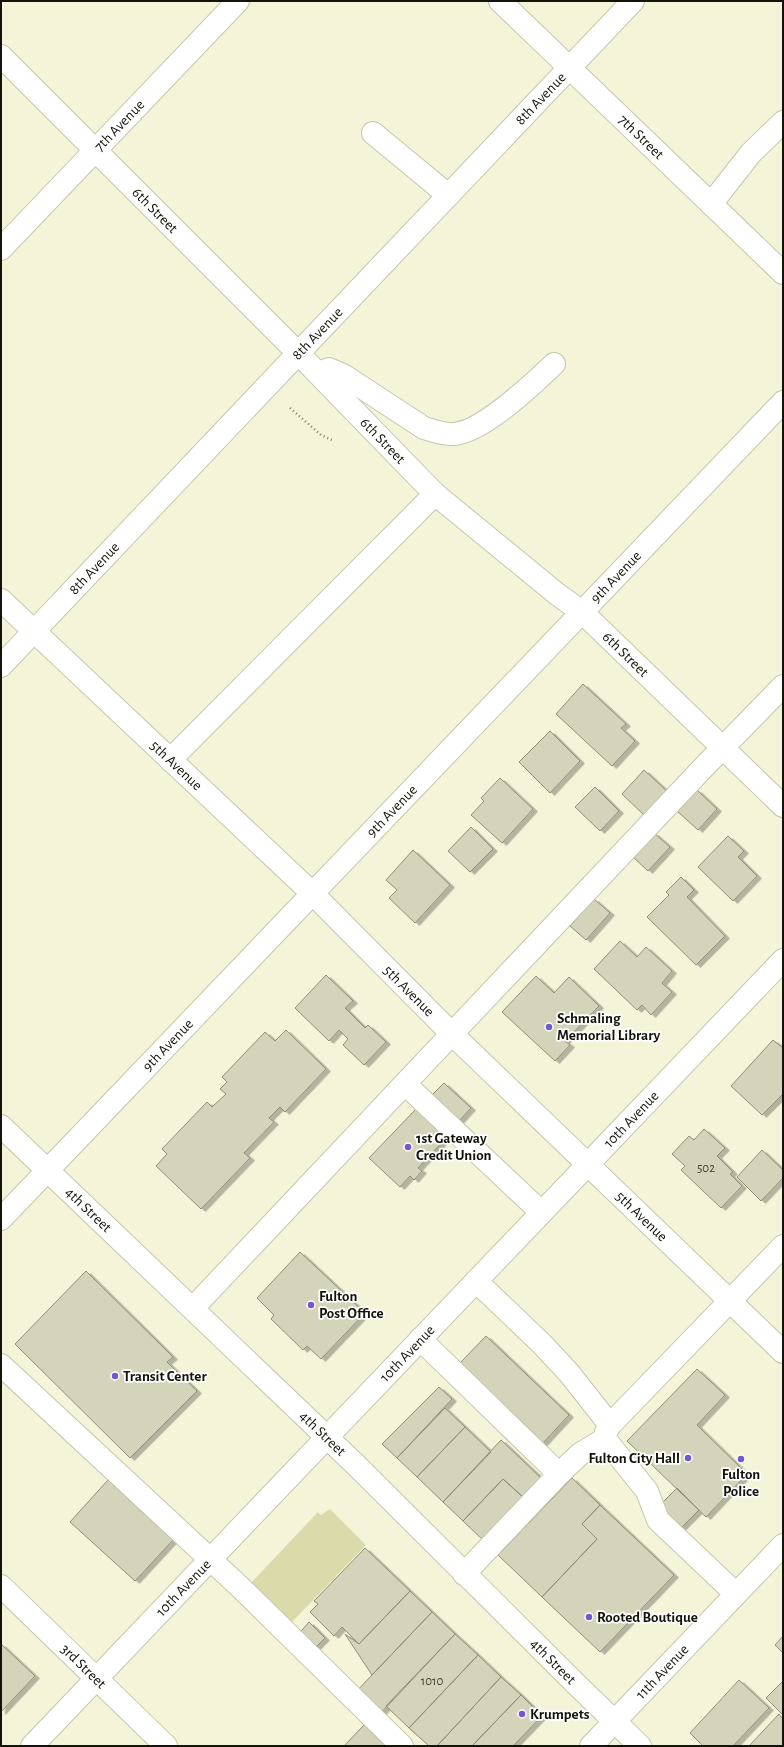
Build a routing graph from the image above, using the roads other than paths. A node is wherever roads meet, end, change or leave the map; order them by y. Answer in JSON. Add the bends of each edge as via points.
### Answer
{"nodes":[{"id":1,"x":238,"y":1,"type":"edge"},
{"id":2,"x":500,"y":1,"type":"edge"},
{"id":3,"x":633,"y":1,"type":"edge"},
{"id":4,"x":1,"y":56,"type":"edge"},
{"id":5,"x":570,"y":67,"type":"junction"},
{"id":6,"x":783,"y":122,"type":"edge"},
{"id":7,"x":373,"y":133,"type":"dead end"},
{"id":8,"x":94,"y":151,"type":"junction"},
{"id":9,"x":448,"y":195,"type":"junction"},
{"id":10,"x":711,"y":204,"type":"junction"},
{"id":11,"x":1,"y":250,"type":"edge"},
{"id":12,"x":783,"y":273,"type":"edge"},
{"id":13,"x":298,"y":353,"type":"junction"},
{"id":14,"x":554,"y":364,"type":"dead end"},
{"id":15,"x":318,"y":373,"type":"junction"},
{"id":16,"x":783,"y":402,"type":"edge"},
{"id":17,"x":435,"y":494,"type":"junction"},
{"id":18,"x":1,"y":600,"type":"edge"},
{"id":19,"x":582,"y":612,"type":"junction"},
{"id":20,"x":33,"y":631,"type":"junction"},
{"id":21,"x":1,"y":666,"type":"edge"},
{"id":22,"x":783,"y":686,"type":"edge"},
{"id":23,"x":724,"y":748,"type":"junction"},
{"id":24,"x":170,"y":760,"type":"junction"},
{"id":25,"x":783,"y":806,"type":"edge"},
{"id":26,"x":313,"y":894,"type":"junction"},
{"id":27,"x":783,"y":960,"type":"edge"},
{"id":28,"x":452,"y":1034,"type":"junction"},
{"id":29,"x":404,"y":1084,"type":"junction"},
{"id":30,"x":1,"y":1126,"type":"edge"},
{"id":31,"x":587,"y":1164,"type":"junction"},
{"id":32,"x":48,"y":1171,"type":"junction"},
{"id":33,"x":542,"y":1212,"type":"junction"},
{"id":34,"x":1,"y":1219,"type":"edge"},
{"id":35,"x":783,"y":1246,"type":"edge"},
{"id":36,"x":476,"y":1281,"type":"junction"},
{"id":37,"x":730,"y":1301,"type":"junction"},
{"id":38,"x":192,"y":1308,"type":"junction"},
{"id":39,"x":420,"y":1339,"type":"junction"},
{"id":40,"x":783,"y":1352,"type":"edge"},
{"id":41,"x":1,"y":1365,"type":"edge"},
{"id":42,"x":608,"y":1432,"type":"junction"},
{"id":43,"x":327,"y":1437,"type":"junction"},
{"id":44,"x":559,"y":1474,"type":"junction"},
{"id":45,"x":783,"y":1545,"type":"edge"},
{"id":46,"x":210,"y":1560,"type":"junction"},
{"id":47,"x":464,"y":1574,"type":"junction"},
{"id":48,"x":1,"y":1586,"type":"edge"},
{"id":49,"x":736,"y":1594,"type":"junction"},
{"id":50,"x":96,"y":1678,"type":"junction"},
{"id":51,"x":614,"y":1721,"type":"junction"},
{"id":52,"x":32,"y":1746,"type":"edge"},
{"id":53,"x":166,"y":1746,"type":"edge"},
{"id":54,"x":402,"y":1746,"type":"edge"},
{"id":55,"x":591,"y":1746,"type":"edge"},
{"id":56,"x":640,"y":1746,"type":"edge"}],
"edges":[{"from":1,"to":8,"type":"street","name":"7th Avenue"},
{"from":2,"to":5,"type":"street","name":"7th Street"},
{"from":3,"to":5,"type":"street","name":"8th Avenue"},
{"from":4,"to":8,"type":"street","name":"6th Street"},
{"from":5,"to":9,"type":"street","name":"8th Avenue"},
{"from":5,"to":10,"type":"street","name":"7th Street"},
{"from":6,"to":10,"type":"street","via":[[751,154]]},
{"from":7,"to":9,"type":"street"},
{"from":8,"to":11,"type":"street","name":"7th Avenue"},
{"from":8,"to":13,"type":"street","name":"6th Street"},
{"from":9,"to":13,"type":"street","name":"8th Avenue"},
{"from":10,"to":12,"type":"street","name":"7th Street"},
{"from":13,"to":15,"type":"street","name":"6th Street"},
{"from":13,"to":20,"type":"street","name":"8th Avenue"},
{"from":14,"to":15,"type":"street","via":[[495,415],[477,427],[455,434],[439,433],[424,428],[343,375],[329,369]]},
{"from":15,"to":17,"type":"street","name":"6th Street"},
{"from":16,"to":19,"type":"street","name":"9th Avenue"},
{"from":17,"to":19,"type":"street","name":"6th Street"},
{"from":17,"to":24,"type":"street"},
{"from":18,"to":20,"type":"street","name":"5th Avenue"},
{"from":19,"to":23,"type":"street","name":"6th Street"},
{"from":19,"to":26,"type":"street","name":"9th Avenue"},
{"from":20,"to":21,"type":"street","name":"8th Avenue"},
{"from":20,"to":24,"type":"street","name":"5th Avenue"},
{"from":22,"to":23,"type":"street"},
{"from":23,"to":25,"type":"street","name":"6th Street"},
{"from":23,"to":28,"type":"street"},
{"from":24,"to":26,"type":"street","name":"5th Avenue"},
{"from":26,"to":28,"type":"street","name":"5th Avenue"},
{"from":26,"to":32,"type":"street","name":"9th Avenue"},
{"from":27,"to":31,"type":"street","name":"10th Avenue"},
{"from":28,"to":29,"type":"street"},
{"from":28,"to":31,"type":"street","name":"5th Avenue"},
{"from":29,"to":33,"type":"street"},
{"from":29,"to":38,"type":"street"},
{"from":30,"to":32,"type":"street","name":"4th Street"},
{"from":31,"to":33,"type":"street","name":"10th Avenue"},
{"from":31,"to":37,"type":"street","name":"5th Avenue"},
{"from":32,"to":34,"type":"street","name":"9th Avenue"},
{"from":32,"to":38,"type":"street","name":"4th Street"},
{"from":33,"to":36,"type":"street","name":"10th Avenue"},
{"from":35,"to":37,"type":"street"},
{"from":36,"to":39,"type":"street","name":"10th Avenue"},
{"from":36,"to":42,"type":"street","via":[[569,1373]]},
{"from":37,"to":40,"type":"street","name":"5th Avenue"},
{"from":37,"to":42,"type":"street"},
{"from":38,"to":43,"type":"street","name":"4th Street"},
{"from":39,"to":43,"type":"street","name":"10th Avenue"},
{"from":39,"to":44,"type":"street"},
{"from":41,"to":46,"type":"street"},
{"from":42,"to":44,"type":"street"},
{"from":42,"to":49,"type":"street","via":[[647,1491],[658,1520]]},
{"from":43,"to":46,"type":"street","name":"10th Avenue"},
{"from":43,"to":47,"type":"street","name":"4th Street"},
{"from":44,"to":47,"type":"street"},
{"from":45,"to":49,"type":"street","name":"11th Avenue"},
{"from":46,"to":50,"type":"street","name":"10th Avenue"},
{"from":46,"to":54,"type":"street"},
{"from":47,"to":51,"type":"street","name":"4th Street"},
{"from":48,"to":50,"type":"street","name":"3rd Street"},
{"from":49,"to":51,"type":"street","name":"11th Avenue"},
{"from":50,"to":52,"type":"street","name":"10th Avenue"},
{"from":50,"to":53,"type":"street","name":"3rd Street"},
{"from":51,"to":55,"type":"street","name":"11th Avenue"},
{"from":51,"to":56,"type":"street","name":"4th Street"}]}
